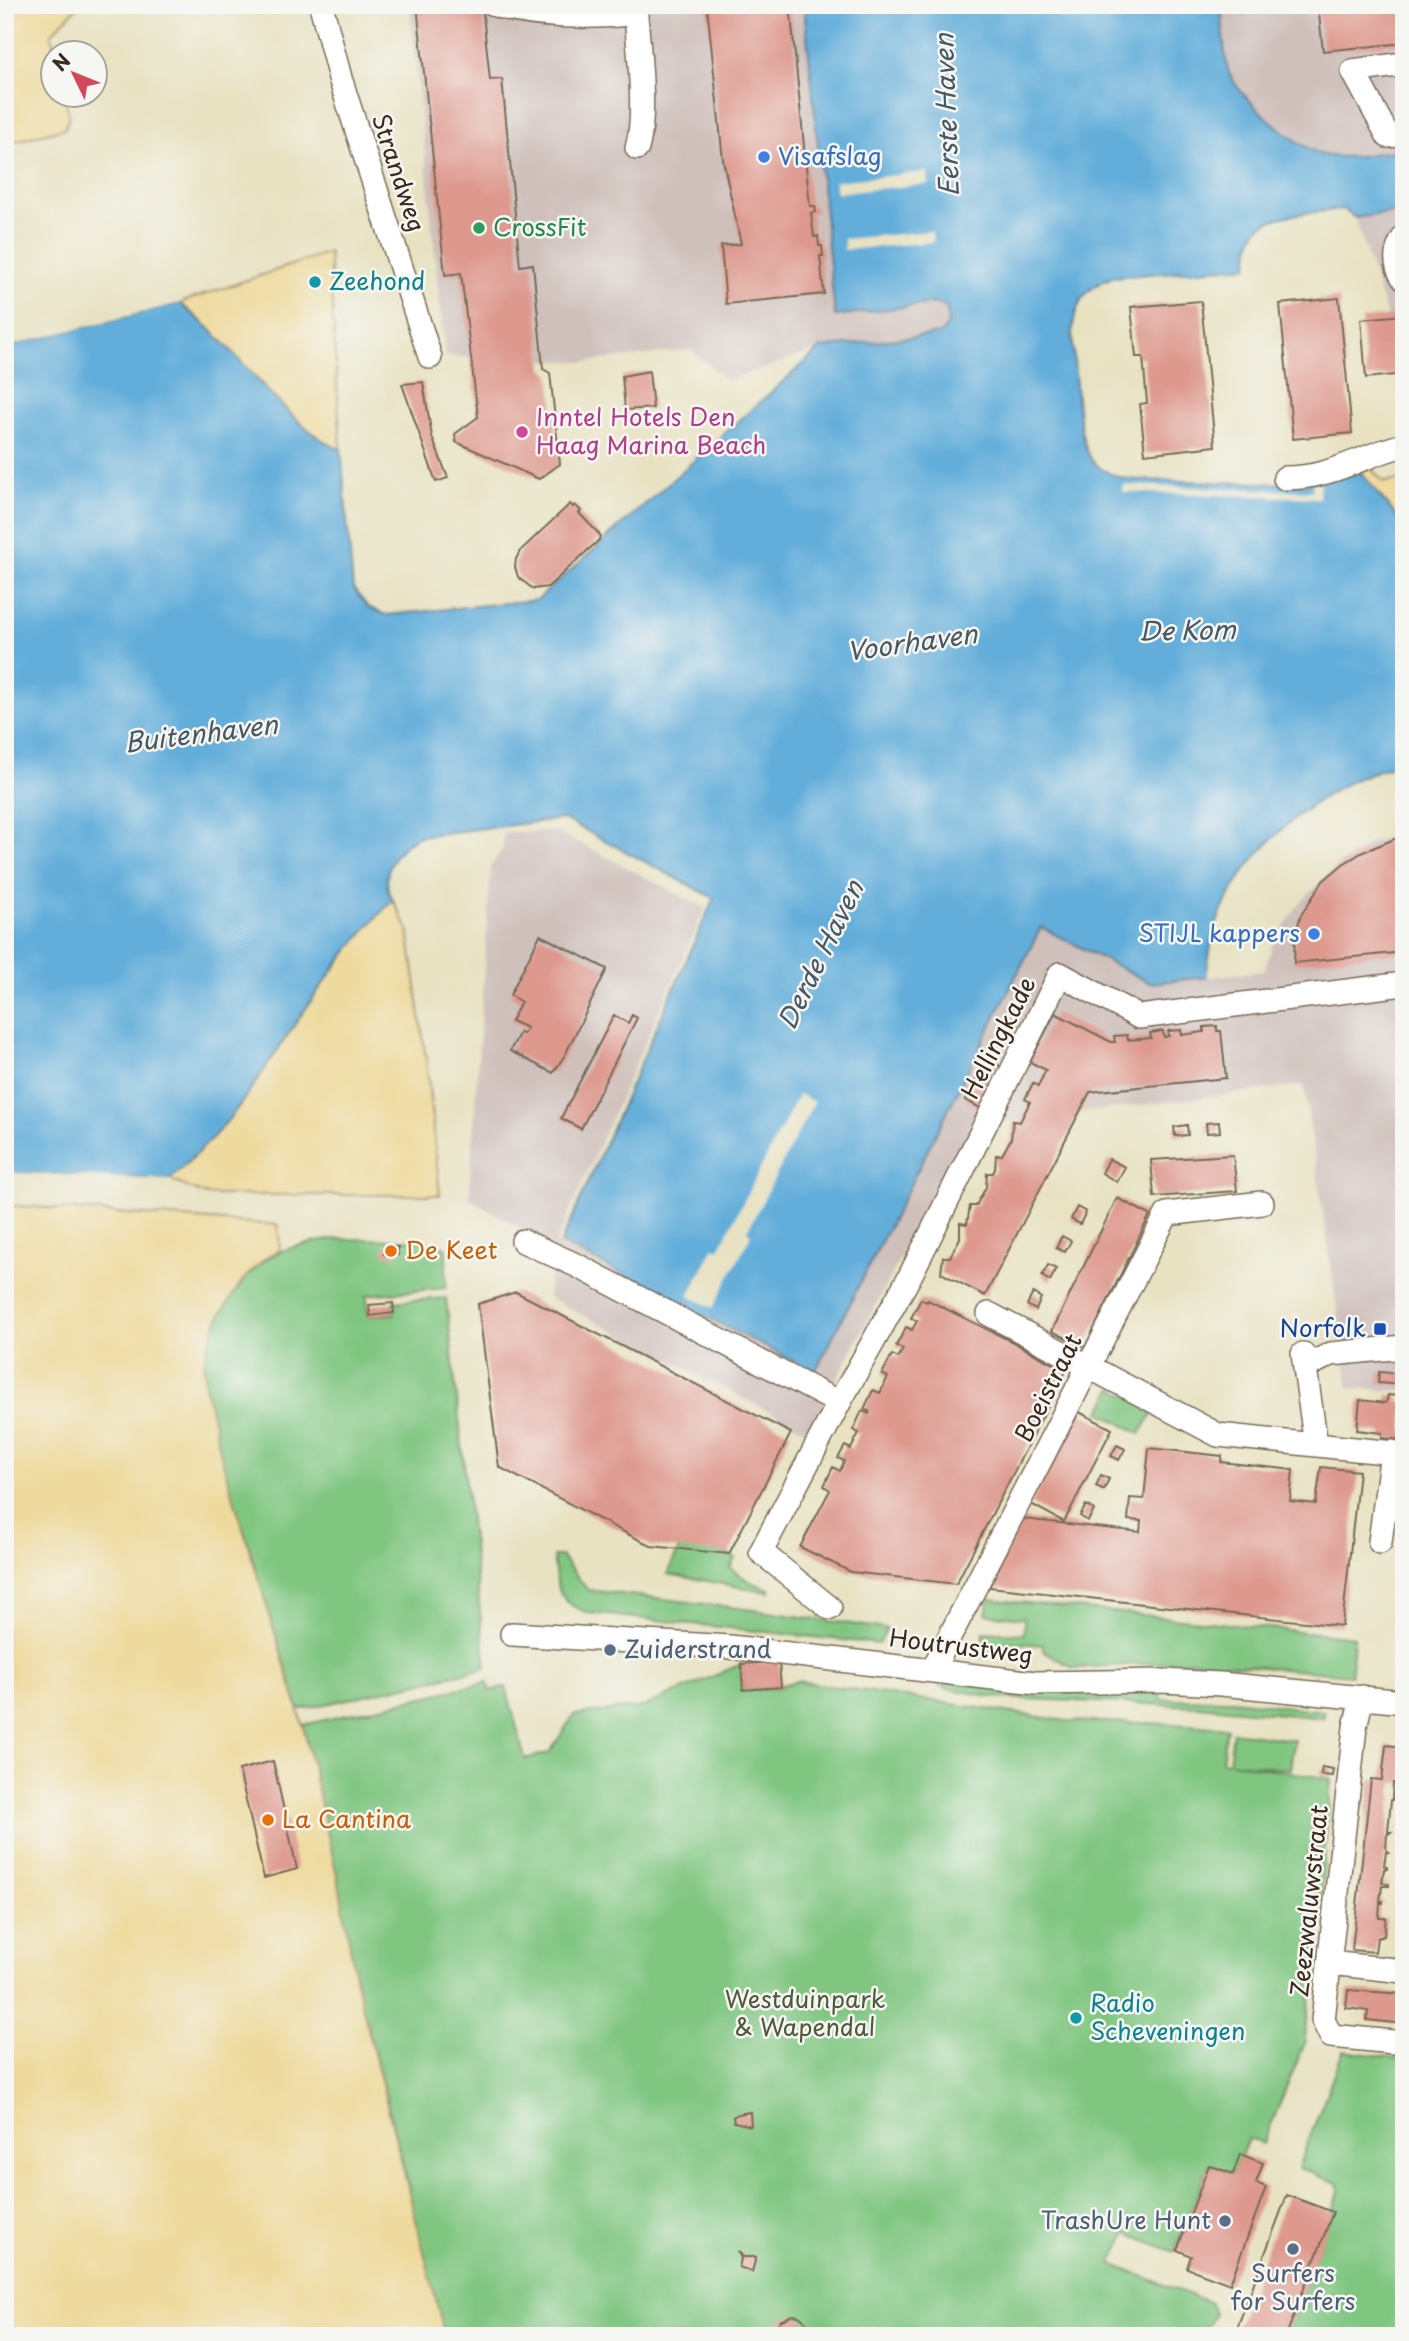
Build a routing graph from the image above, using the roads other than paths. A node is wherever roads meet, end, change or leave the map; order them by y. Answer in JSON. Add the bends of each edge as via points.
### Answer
{"nodes":[{"id":1,"x":321,"y":5,"type":"edge"},
{"id":2,"x":495,"y":5,"type":"edge"},
{"id":3,"x":635,"y":9,"type":"edge"},
{"id":4,"x":1404,"y":64,"type":"edge"},
{"id":5,"x":1404,"y":134,"type":"edge"},
{"id":6,"x":637,"y":148,"type":"dead end"},
{"id":7,"x":1404,"y":237,"type":"edge"},
{"id":8,"x":1404,"y":279,"type":"edge"},
{"id":9,"x":430,"y":357,"type":"dead end"},
{"id":10,"x":1404,"y":445,"type":"edge"},
{"id":11,"x":1285,"y":478,"type":"dead end"},
{"id":12,"x":1404,"y":984,"type":"edge"},
{"id":13,"x":1262,"y":1203,"type":"dead end"},
{"id":14,"x":523,"y":1241,"type":"dead end"},
{"id":15,"x":989,"y":1314,"type":"dead end"},
{"id":16,"x":1404,"y":1347,"type":"edge"},
{"id":17,"x":1089,"y":1367,"type":"junction"},
{"id":18,"x":839,"y":1403,"type":"junction"},
{"id":19,"x":1316,"y":1445,"type":"junction"},
{"id":20,"x":1398,"y":1453,"type":"edge"},
{"id":21,"x":1380,"y":1542,"type":"dead end"},
{"id":22,"x":830,"y":1608,"type":"dead end"},
{"id":23,"x":512,"y":1634,"type":"dead end"},
{"id":24,"x":932,"y":1671,"type":"junction"},
{"id":25,"x":1362,"y":1697,"type":"junction"},
{"id":26,"x":1404,"y":1702,"type":"edge"},
{"id":27,"x":1329,"y":1963,"type":"junction"},
{"id":28,"x":1404,"y":1971,"type":"edge"},
{"id":29,"x":1404,"y":2043,"type":"edge"}],
"edges":[{"from":1,"to":9,"type":"street","name":"Strandweg"},
{"from":2,"to":3,"type":"street","via":[[603,17]]},
{"from":3,"to":6,"type":"street","via":[[641,110]]},
{"from":4,"to":5,"type":"street","via":[[1353,71],[1388,136]]},
{"from":7,"to":8,"type":"street","via":[[1396,256]]},
{"from":10,"to":11,"type":"street","via":[[1330,473]]},
{"from":12,"to":18,"type":"street","name":"Hellingkade","via":[[1139,1017],[1060,974],[910,1276]]},
{"from":13,"to":17,"type":"street","name":"Boeistraat","via":[[1167,1214]]},
{"from":14,"to":18,"type":"street"},
{"from":15,"to":17,"type":"street"},
{"from":16,"to":19,"type":"street","via":[[1304,1360]]},
{"from":17,"to":19,"type":"street","via":[[1218,1435]]},
{"from":17,"to":24,"type":"street","name":"Boeistraat"},
{"from":18,"to":22,"type":"street","name":"Hellingkade","via":[[761,1552]]},
{"from":19,"to":20,"type":"street"},
{"from":20,"to":21,"type":"street"},
{"from":23,"to":24,"type":"street","name":"Houtrustweg","via":[[730,1647]]},
{"from":24,"to":25,"type":"street","name":"Houtrustweg","via":[[1035,1683],[1162,1681]]},
{"from":25,"to":26,"type":"street","name":"Houtrustweg"},
{"from":25,"to":27,"type":"street","name":"Zeezwaluwstraat"},
{"from":27,"to":28,"type":"street"},
{"from":27,"to":29,"type":"street","name":"Zeezwaluwstraat","via":[[1323,2020],[1331,2036]]}]}
